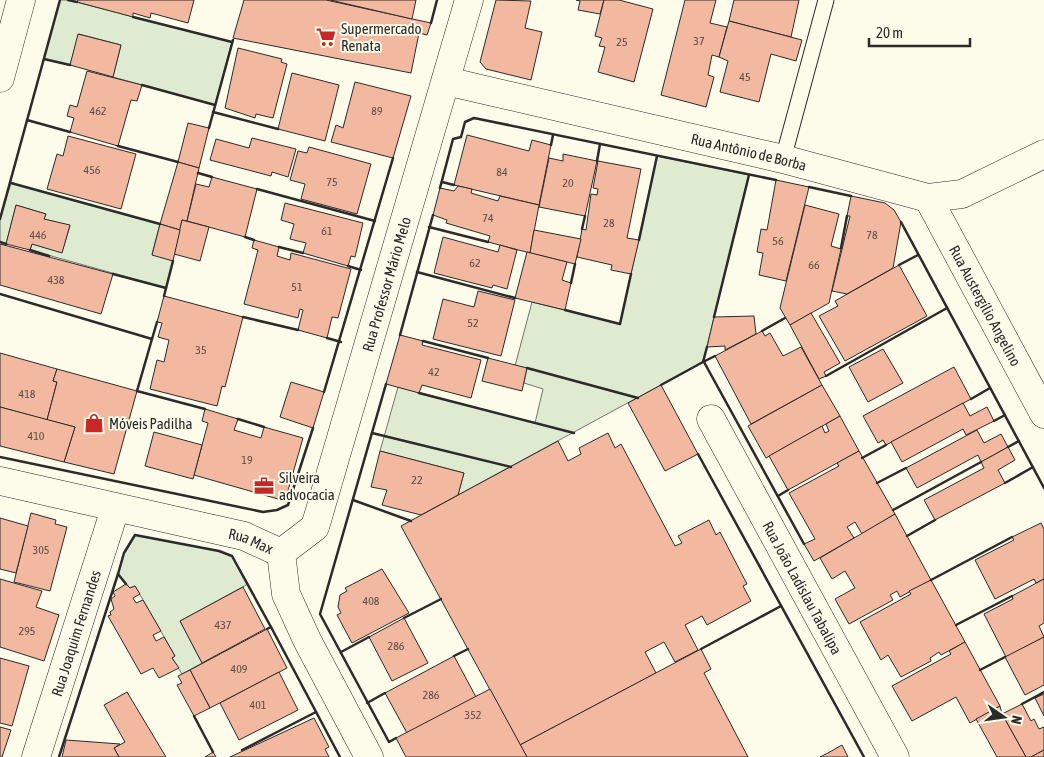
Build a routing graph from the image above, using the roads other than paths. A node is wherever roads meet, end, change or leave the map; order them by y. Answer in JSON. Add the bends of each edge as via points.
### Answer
{"nodes":[{"id":1,"x":21,"y":0,"type":"edge"},
{"id":2,"x":469,"y":0,"type":"edge"},
{"id":3,"x":826,"y":0,"type":"edge"},
{"id":4,"x":0,"y":78,"type":"edge"},
{"id":5,"x":446,"y":82,"type":"junction"},
{"id":6,"x":1044,"y":154,"type":"edge"},
{"id":7,"x":783,"y":159,"type":"junction"},
{"id":8,"x":928,"y":198,"type":"junction"},
{"id":9,"x":1044,"y":414,"type":"edge"},
{"id":10,"x":711,"y":419,"type":"dead end"},
{"id":11,"x":0,"y":481,"type":"edge"},
{"id":12,"x":115,"y":509,"type":"junction"},
{"id":13,"x":281,"y":553,"type":"junction"},
{"id":14,"x":36,"y":757,"type":"edge"},
{"id":15,"x":369,"y":757,"type":"edge"},
{"id":16,"x":895,"y":757,"type":"edge"}],
"edges":[{"from":1,"to":4,"type":"street"},
{"from":2,"to":5,"type":"street","name":"Rua Professor Mário Melo"},
{"from":3,"to":7,"type":"lane"},
{"from":5,"to":7,"type":"street","name":"Rua Antônio de Borba"},
{"from":5,"to":13,"type":"street","name":"Rua Professor Mário Melo","via":[[314,527]]},
{"from":6,"to":8,"type":"street","name":"Rua Antônio de Borba","via":[[962,194]]},
{"from":7,"to":8,"type":"street","name":"Rua Antônio de Borba"},
{"from":8,"to":9,"type":"street","name":"Rua Austergílio Angelino"},
{"from":10,"to":16,"type":"street","name":"Rua João Ladislau Tabalipa"},
{"from":11,"to":12,"type":"street","name":"Rua Max"},
{"from":12,"to":13,"type":"street","name":"Rua Max","via":[[244,536]]},
{"from":12,"to":14,"type":"street","name":"Rua Joaquim Fernandes"},
{"from":13,"to":15,"type":"street","name":"Rua Max","via":[[286,594]]}]}
